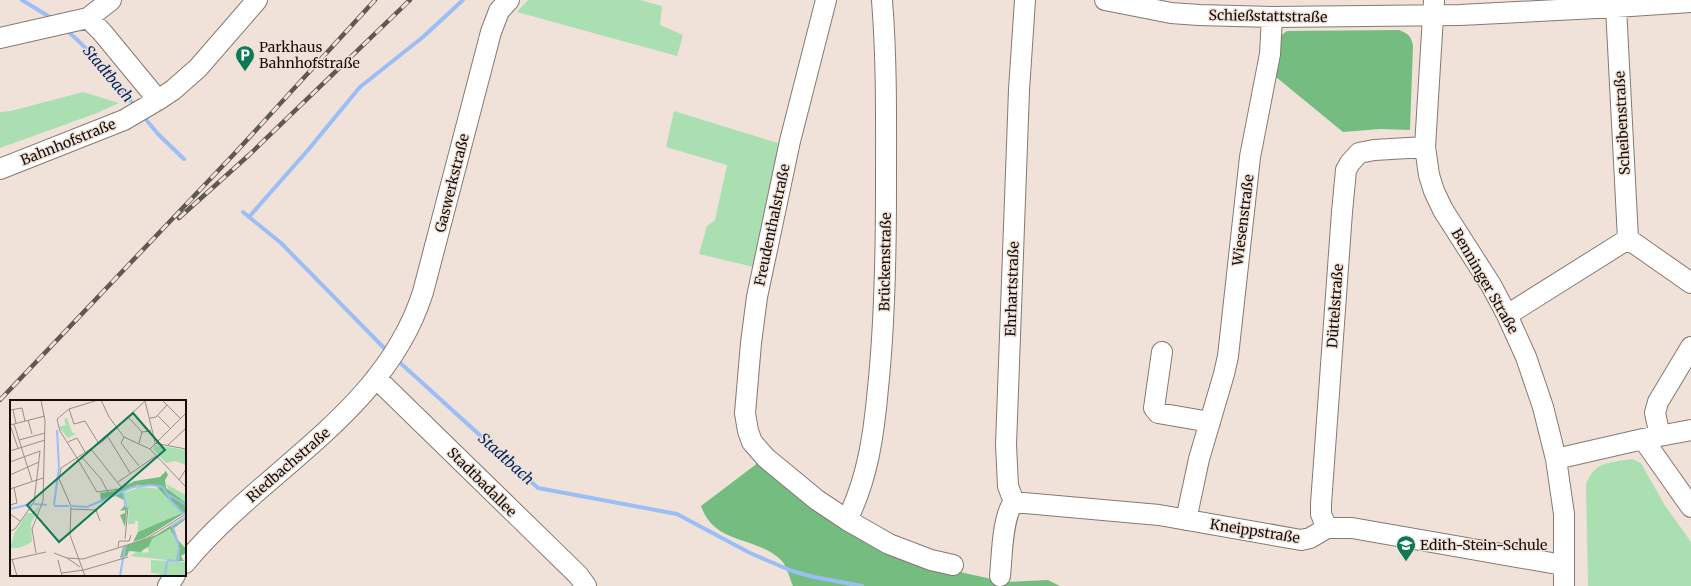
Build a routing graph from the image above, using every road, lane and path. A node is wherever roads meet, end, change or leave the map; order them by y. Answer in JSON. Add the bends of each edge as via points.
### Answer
{"nodes":[{"id":1,"x":111,"y":0,"type":"edge"},
{"id":2,"x":257,"y":0,"type":"edge"},
{"id":3,"x":509,"y":0,"type":"edge"},
{"id":4,"x":826,"y":0,"type":"edge"},
{"id":5,"x":882,"y":0,"type":"edge"},
{"id":6,"x":1025,"y":0,"type":"edge"},
{"id":7,"x":1105,"y":0,"type":"edge"},
{"id":8,"x":1691,"y":2,"type":"edge"},
{"id":9,"x":1138,"y":3,"type":"edge"},
{"id":10,"x":1616,"y":7,"type":"junction"},
{"id":11,"x":1433,"y":8,"type":"edge"},
{"id":12,"x":1272,"y":17,"type":"junction"},
{"id":13,"x":80,"y":19,"type":"junction"},
{"id":14,"x":0,"y":38,"type":"edge"},
{"id":15,"x":153,"y":104,"type":"junction"},
{"id":16,"x":1425,"y":148,"type":"junction"},
{"id":17,"x":0,"y":169,"type":"edge"},
{"id":18,"x":1628,"y":239,"type":"junction"},
{"id":19,"x":1691,"y":283,"type":"edge"},
{"id":20,"x":1507,"y":315,"type":"junction"},
{"id":21,"x":1691,"y":348,"type":"edge"},
{"id":22,"x":1162,"y":352,"type":"dead end"},
{"id":23,"x":387,"y":364,"type":"junction"},
{"id":24,"x":1210,"y":422,"type":"junction"},
{"id":25,"x":1691,"y":430,"type":"edge"},
{"id":26,"x":1651,"y":438,"type":"junction"},
{"id":27,"x":1556,"y":459,"type":"junction"},
{"id":28,"x":1014,"y":502,"type":"junction"},
{"id":29,"x":1691,"y":507,"type":"edge"},
{"id":30,"x":847,"y":520,"type":"junction"},
{"id":31,"x":1186,"y":520,"type":"junction"},
{"id":32,"x":1327,"y":528,"type":"junction"},
{"id":33,"x":186,"y":562,"type":"edge"},
{"id":34,"x":953,"y":564,"type":"dead end"},
{"id":35,"x":1563,"y":565,"type":"junction"},
{"id":36,"x":174,"y":576,"type":"edge"},
{"id":37,"x":1000,"y":576,"type":"dead end"},
{"id":38,"x":168,"y":586,"type":"edge"},
{"id":39,"x":586,"y":586,"type":"edge"},
{"id":40,"x":1564,"y":586,"type":"edge"}],
"edges":[{"from":1,"to":13,"type":"street"},
{"from":2,"to":15,"type":"street","name":"Bahnhofstraße","via":[[198,68]]},
{"from":3,"to":23,"type":"street","name":"Gaswerkstraße","via":[[499,11],[491,32],[414,319]]},
{"from":4,"to":30,"type":"street","name":"Freudenthalstraße","via":[[790,141],[757,297],[745,413],[752,442],[759,451],[805,490]]},
{"from":5,"to":30,"type":"street","name":"Brückenstraße","via":[[886,59],[886,271],[883,341],[868,460],[861,488]]},
{"from":6,"to":28,"type":"street","name":"Ehrhartstraße","via":[[1019,90],[1006,445],[1008,486]]},
{"from":7,"to":9,"type":"street","name":"Schießstattstraße"},
{"from":8,"to":10,"type":"street","name":"Schießstattstraße"},
{"from":9,"to":12,"type":"street","name":"Schießstattstraße","via":[[1171,13]]},
{"from":10,"to":11,"type":"street","name":"Schießstattstraße"},
{"from":10,"to":18,"type":"street","name":"Scheibenstraße"},
{"from":11,"to":12,"type":"street","name":"Schießstattstraße"},
{"from":11,"to":16,"type":"street","name":"Benninger Straße"},
{"from":12,"to":24,"type":"street","name":"Wiesenstraße","via":[[1270,54],[1250,156],[1228,356]]},
{"from":13,"to":14,"type":"street"},
{"from":13,"to":15,"type":"street","via":[[102,32]]},
{"from":15,"to":17,"type":"street","name":"Bahnhofstraße","via":[[130,117]]},
{"from":16,"to":20,"type":"street","name":"Benninger Straße","via":[[1434,191]]},
{"from":16,"to":32,"type":"street","name":"Düttelstraße","via":[[1359,153],[1346,170],[1321,504],[1321,514]]},
{"from":18,"to":19,"type":"street"},
{"from":18,"to":20,"type":"street"},
{"from":20,"to":27,"type":"street","name":"Benninger Straße","via":[[1535,382],[1551,433]]},
{"from":21,"to":26,"type":"street","via":[[1658,402]]},
{"from":22,"to":24,"type":"street","via":[[1154,408],[1156,411]]},
{"from":23,"to":33,"type":"street","name":"Riedbachstraße","via":[[347,412],[228,517]]},
{"from":23,"to":39,"type":"street","name":"Stadtbadallee"},
{"from":24,"to":31,"type":"street","name":"Wiesenstraße"},
{"from":25,"to":26,"type":"street"},
{"from":26,"to":27,"type":"street"},
{"from":26,"to":29,"type":"street"},
{"from":27,"to":35,"type":"street","name":"Benninger Straße","via":[[1564,514]]},
{"from":28,"to":31,"type":"street","name":"Kneippstraße","via":[[1130,512]]},
{"from":28,"to":37,"type":"street","via":[[1009,507],[1006,519]]},
{"from":30,"to":34,"type":"street","name":"Freudenthalstraße","via":[[889,544],[931,560]]},
{"from":31,"to":32,"type":"street","name":"Kneippstraße","via":[[1301,540]]},
{"from":32,"to":35,"type":"street","via":[[1352,528]]},
{"from":35,"to":40,"type":"street","name":"Benninger Straße"},
{"from":36,"to":38,"type":"street"}]}
